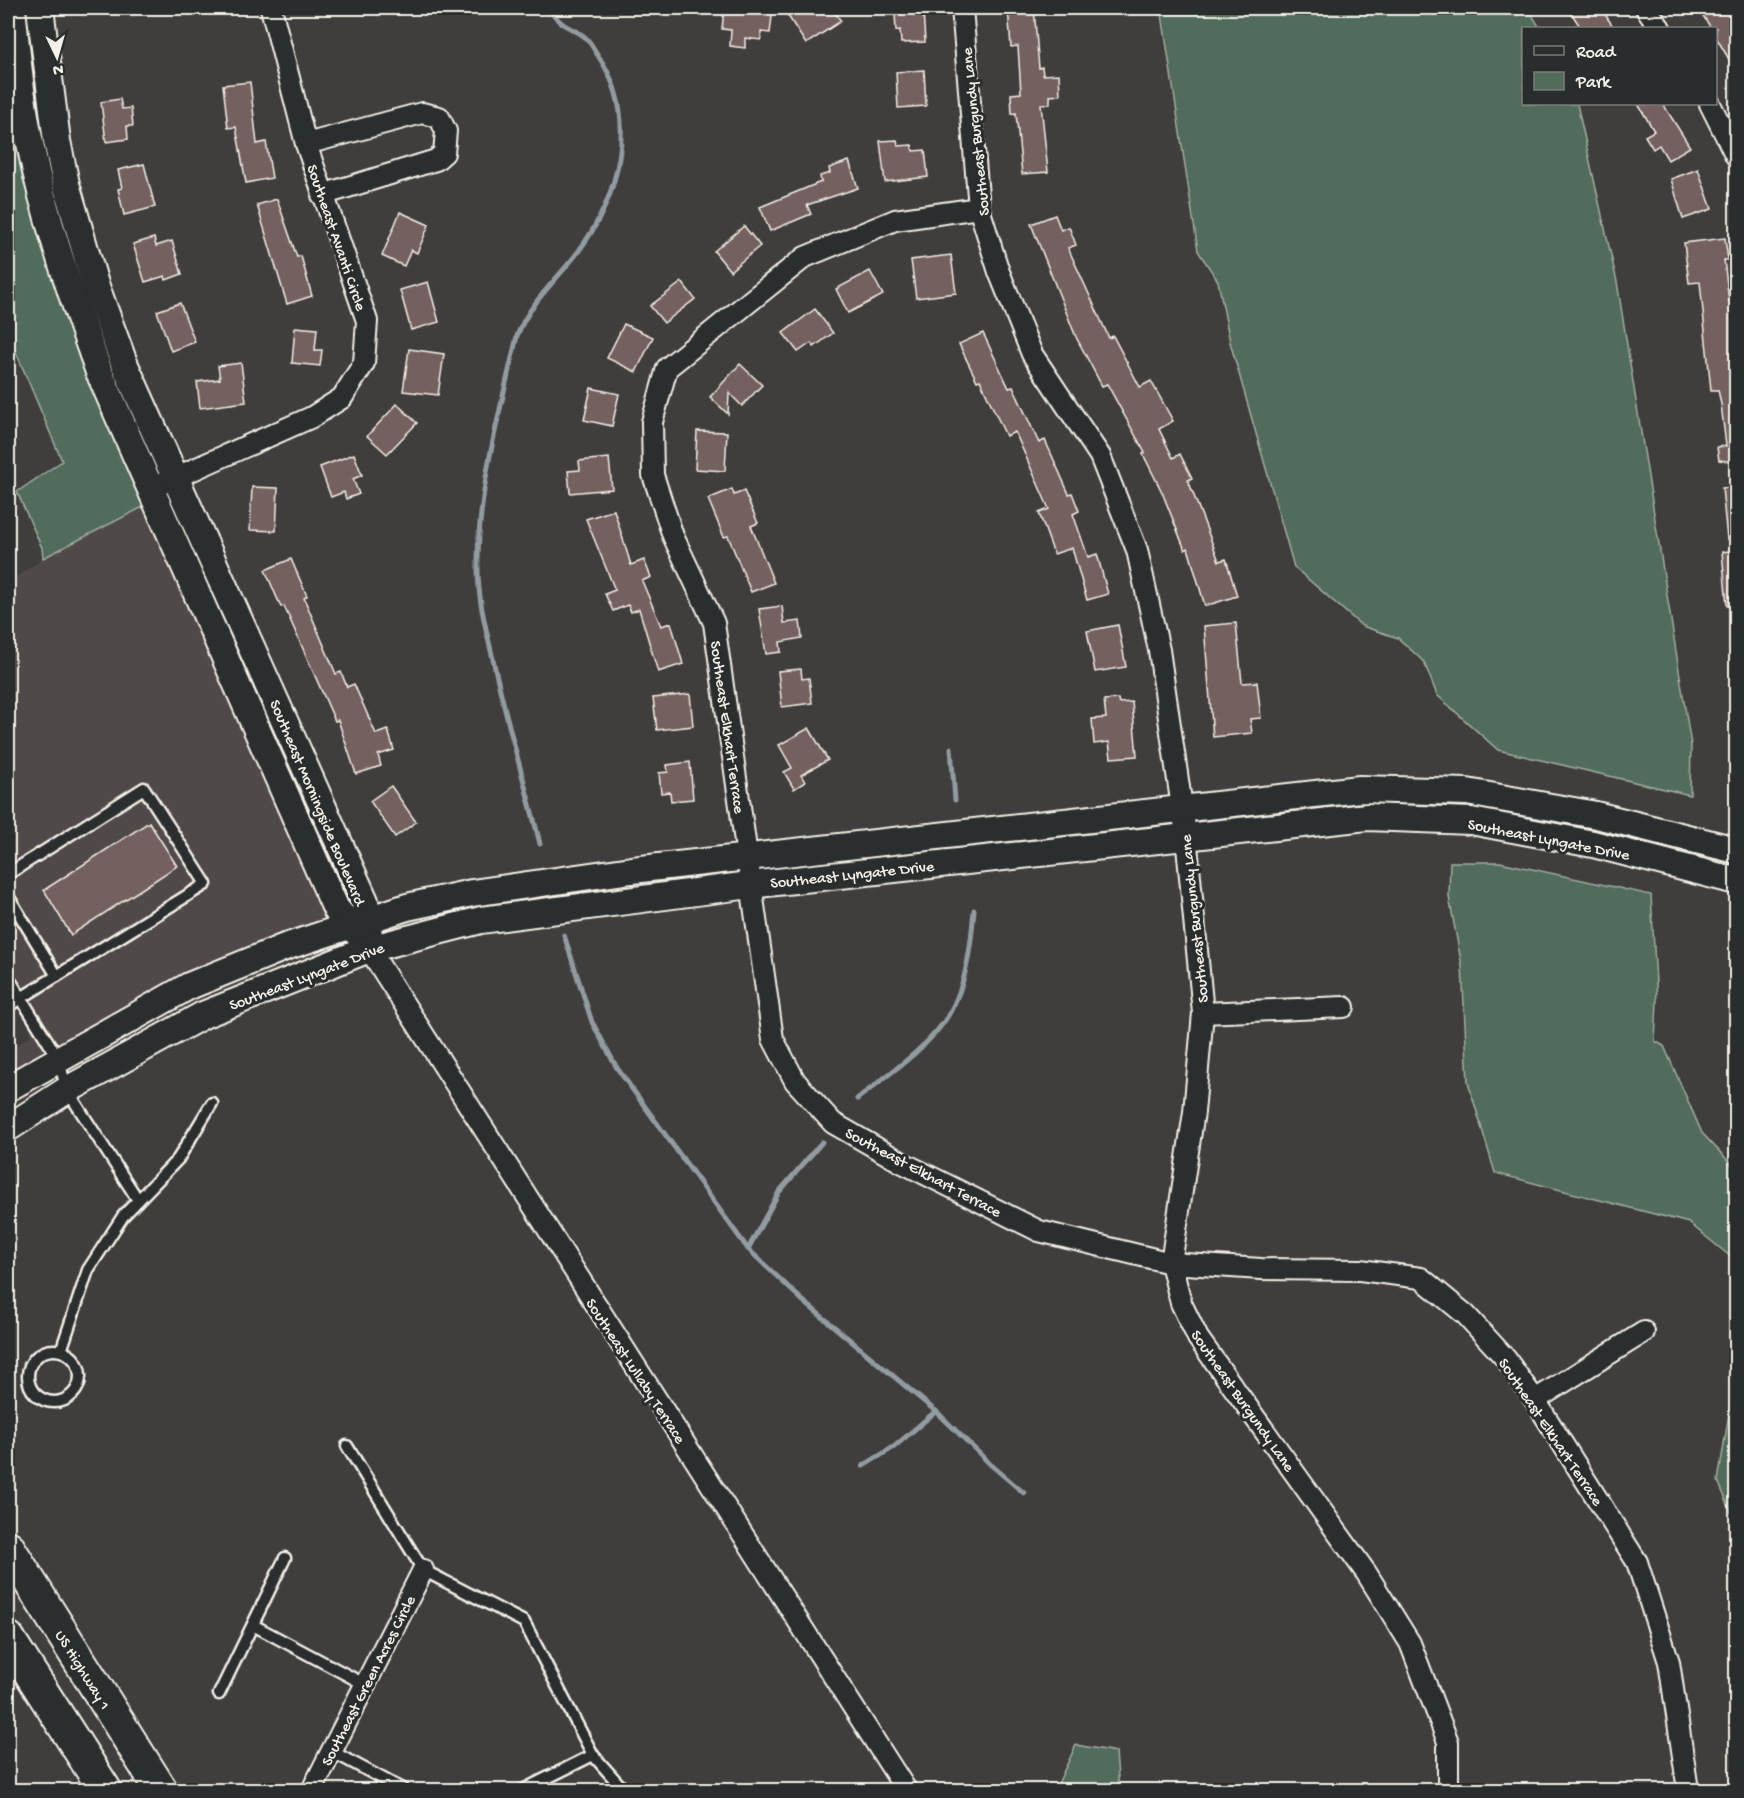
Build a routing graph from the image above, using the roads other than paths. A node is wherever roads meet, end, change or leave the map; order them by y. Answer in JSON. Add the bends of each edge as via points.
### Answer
{"nodes":[{"id":1,"x":12,"y":8,"type":"edge"},
{"id":2,"x":40,"y":8,"type":"edge"},
{"id":3,"x":271,"y":8,"type":"edge"},
{"id":4,"x":962,"y":8,"type":"edge"},
{"id":5,"x":1646,"y":8,"type":"edge"},
{"id":6,"x":1659,"y":27,"type":"edge"},
{"id":7,"x":1711,"y":105,"type":"edge"},
{"id":8,"x":306,"y":144,"type":"junction"},
{"id":9,"x":1737,"y":156,"type":"edge"},
{"id":10,"x":322,"y":195,"type":"junction"},
{"id":11,"x":979,"y":208,"type":"junction"},
{"id":12,"x":79,"y":230,"type":"junction"},
{"id":13,"x":54,"y":238,"type":"junction"},
{"id":14,"x":176,"y":478,"type":"junction"},
{"id":15,"x":152,"y":488,"type":"junction"},
{"id":16,"x":275,"y":699,"type":"junction"},
{"id":17,"x":249,"y":709,"type":"junction"},
{"id":18,"x":1182,"y":808,"type":"junction"},
{"id":19,"x":1186,"y":835,"type":"junction"},
{"id":20,"x":1737,"y":850,"type":"edge"},
{"id":21,"x":747,"y":856,"type":"junction"},
{"id":22,"x":8,"y":874,"type":"edge"},
{"id":23,"x":1737,"y":881,"type":"edge"},
{"id":24,"x":750,"y":885,"type":"junction"},
{"id":25,"x":8,"y":896,"type":"edge"},
{"id":26,"x":360,"y":922,"type":"junction"},
{"id":27,"x":369,"y":949,"type":"junction"},
{"id":28,"x":57,"y":976,"type":"junction"},
{"id":29,"x":8,"y":977,"type":"edge"},
{"id":30,"x":21,"y":999,"type":"junction"},
{"id":31,"x":8,"y":1006,"type":"edge"},
{"id":32,"x":1344,"y":1007,"type":"dead end"},
{"id":33,"x":1203,"y":1013,"type":"junction"},
{"id":34,"x":58,"y":1058,"type":"junction"},
{"id":35,"x":8,"y":1088,"type":"edge"},
{"id":36,"x":67,"y":1090,"type":"junction"},
{"id":37,"x":212,"y":1103,"type":"dead end"},
{"id":38,"x":8,"y":1128,"type":"edge"},
{"id":39,"x":138,"y":1200,"type":"junction"},
{"id":40,"x":1170,"y":1263,"type":"junction"},
{"id":41,"x":1644,"y":1332,"type":"dead end"},
{"id":42,"x":61,"y":1351,"type":"junction"},
{"id":43,"x":1535,"y":1400,"type":"junction"},
{"id":44,"x":347,"y":1446,"type":"dead end"},
{"id":45,"x":8,"y":1547,"type":"edge"},
{"id":46,"x":285,"y":1558,"type":"dead end"},
{"id":47,"x":423,"y":1570,"type":"junction"},
{"id":48,"x":253,"y":1625,"type":"junction"},
{"id":49,"x":8,"y":1638,"type":"edge"},
{"id":50,"x":364,"y":1684,"type":"junction"},
{"id":51,"x":219,"y":1694,"type":"dead end"},
{"id":52,"x":331,"y":1751,"type":"junction"},
{"id":53,"x":593,"y":1755,"type":"junction"},
{"id":54,"x":105,"y":1791,"type":"edge"},
{"id":55,"x":161,"y":1791,"type":"edge"},
{"id":56,"x":312,"y":1791,"type":"edge"},
{"id":57,"x":404,"y":1791,"type":"edge"},
{"id":58,"x":523,"y":1791,"type":"edge"},
{"id":59,"x":624,"y":1791,"type":"edge"},
{"id":60,"x":906,"y":1791,"type":"edge"},
{"id":61,"x":1448,"y":1791,"type":"edge"},
{"id":62,"x":1688,"y":1791,"type":"edge"}],
"edges":[{"from":1,"to":13,"type":"street","name":"Southeast Morningside Boulevard","via":[[30,147]]},
{"from":2,"to":12,"type":"street","name":"Southeast Morningside Boulevard","via":[[57,141]]},
{"from":3,"to":8,"type":"street","name":"Southeast Avanti Circle"},
{"from":4,"to":11,"type":"street","name":"Southeast Burgundy Lane"},
{"from":5,"to":6,"type":"street"},
{"from":7,"to":9,"type":"street"},
{"from":8,"to":10,"type":"street","name":"Southeast Avanti Circle"},
{"from":8,"to":10,"type":"street","via":[[422,113],[439,117],[446,131],[444,153],[436,160]]},
{"from":10,"to":14,"type":"street","name":"Southeast Avanti Circle","via":[[367,321],[364,363],[342,398],[312,417]]},
{"from":11,"to":18,"type":"street","name":"Southeast Burgundy Lane","via":[[999,272],[1032,354],[1100,456],[1137,550],[1159,650]]},
{"from":11,"to":21,"type":"street","name":"Southeast Elkhart Terrace","via":[[895,220],[805,257],[667,368],[652,422],[653,475],[672,536],[714,623]]},
{"from":12,"to":13,"type":"street"},
{"from":12,"to":14,"type":"street","name":"Southeast Morningside Boulevard","via":[[124,363]]},
{"from":13,"to":15,"type":"street","name":"Southeast Morningside Boulevard","via":[[99,372]]},
{"from":14,"to":15,"type":"street","name":"Southeast Avanti Circle"},
{"from":14,"to":16,"type":"street","name":"Southeast Morningside Boulevard"},
{"from":15,"to":17,"type":"street","name":"Southeast Morningside Boulevard"},
{"from":16,"to":17,"type":"street"},
{"from":16,"to":26,"type":"street","name":"Southeast Morningside Boulevard","via":[[364,901]]},
{"from":17,"to":26,"type":"street","name":"Southeast Morningside Boulevard","via":[[336,909]]},
{"from":18,"to":19,"type":"street","name":"Southeast Burgundy Lane"},
{"from":18,"to":20,"type":"street","name":"Southeast Lyngate Drive","via":[[1360,789],[1467,792],[1596,815]]},
{"from":18,"to":21,"type":"street","name":"Southeast Lyngate Drive"},
{"from":19,"to":23,"type":"street","name":"Southeast Lyngate Drive","via":[[1367,817],[1471,821],[1593,844]]},
{"from":19,"to":24,"type":"street","name":"Southeast Lyngate Drive"},
{"from":19,"to":33,"type":"street","name":"Southeast Burgundy Lane"},
{"from":21,"to":24,"type":"street","name":"Southeast Elkhart Terrace"},
{"from":21,"to":26,"type":"street","name":"Southeast Lyngate Drive","via":[[472,893]]},
{"from":22,"to":28,"type":"lane","via":[[144,788],[206,884]]},
{"from":24,"to":27,"type":"street","name":"Southeast Lyngate Drive","via":[[481,920]]},
{"from":24,"to":40,"type":"street","name":"Southeast Elkhart Terrace","via":[[772,1039],[795,1081],[833,1123],[1039,1231]]},
{"from":25,"to":28,"type":"lane"},
{"from":26,"to":27,"type":"street","name":"Southeast Morningside Boulevard"},
{"from":26,"to":34,"type":"street","name":"Southeast Lyngate Drive","via":[[189,986]]},
{"from":27,"to":36,"type":"street","name":"Southeast Lyngate Drive","via":[[203,1015]]},
{"from":27,"to":60,"type":"street","name":"Southeast Lullaby Terrace"},
{"from":28,"to":30,"type":"lane"},
{"from":29,"to":30,"type":"lane"},
{"from":30,"to":31,"type":"lane"},
{"from":30,"to":34,"type":"lane"},
{"from":32,"to":33,"type":"street"},
{"from":33,"to":40,"type":"street","name":"Southeast Burgundy Lane","via":[[1194,1112]]},
{"from":34,"to":35,"type":"street","name":"Southeast Lyngate Drive"},
{"from":34,"to":36,"type":"lane"},
{"from":36,"to":38,"type":"street","name":"Southeast Lyngate Drive"},
{"from":36,"to":39,"type":"lane"},
{"from":37,"to":39,"type":"lane","via":[[178,1159]]},
{"from":39,"to":42,"type":"lane","via":[[88,1270]]},
{"from":40,"to":43,"type":"street","name":"Southeast Elkhart Terrace","via":[[1360,1270],[1421,1278],[1466,1315],[1506,1359]]},
{"from":40,"to":61,"type":"street","name":"Southeast Burgundy Lane","via":[[1181,1303],[1198,1338],[1367,1574],[1410,1644],[1448,1742]]},
{"from":41,"to":43,"type":"street"},
{"from":42,"to":42,"type":"lane","via":[[36,1356],[28,1372],[31,1389],[44,1400],[61,1401],[79,1384],[78,1367]]},
{"from":43,"to":62,"type":"street","name":"Southeast Elkhart Terrace","via":[[1637,1562],[1669,1662]]},
{"from":44,"to":47,"type":"lane"},
{"from":45,"to":55,"type":"main road","name":"US Highway 1"},
{"from":46,"to":48,"type":"lane"},
{"from":47,"to":50,"type":"street","name":"Southeast Green Acres Circle"},
{"from":47,"to":53,"type":"lane","via":[[524,1622]]},
{"from":48,"to":50,"type":"lane"},
{"from":48,"to":51,"type":"lane"},
{"from":49,"to":54,"type":"main road"},
{"from":50,"to":52,"type":"street","name":"Southeast Green Acres Circle"},
{"from":52,"to":56,"type":"street","name":"Southeast Green Acres Circle"},
{"from":52,"to":57,"type":"lane"},
{"from":53,"to":58,"type":"lane"},
{"from":53,"to":59,"type":"lane"}]}
